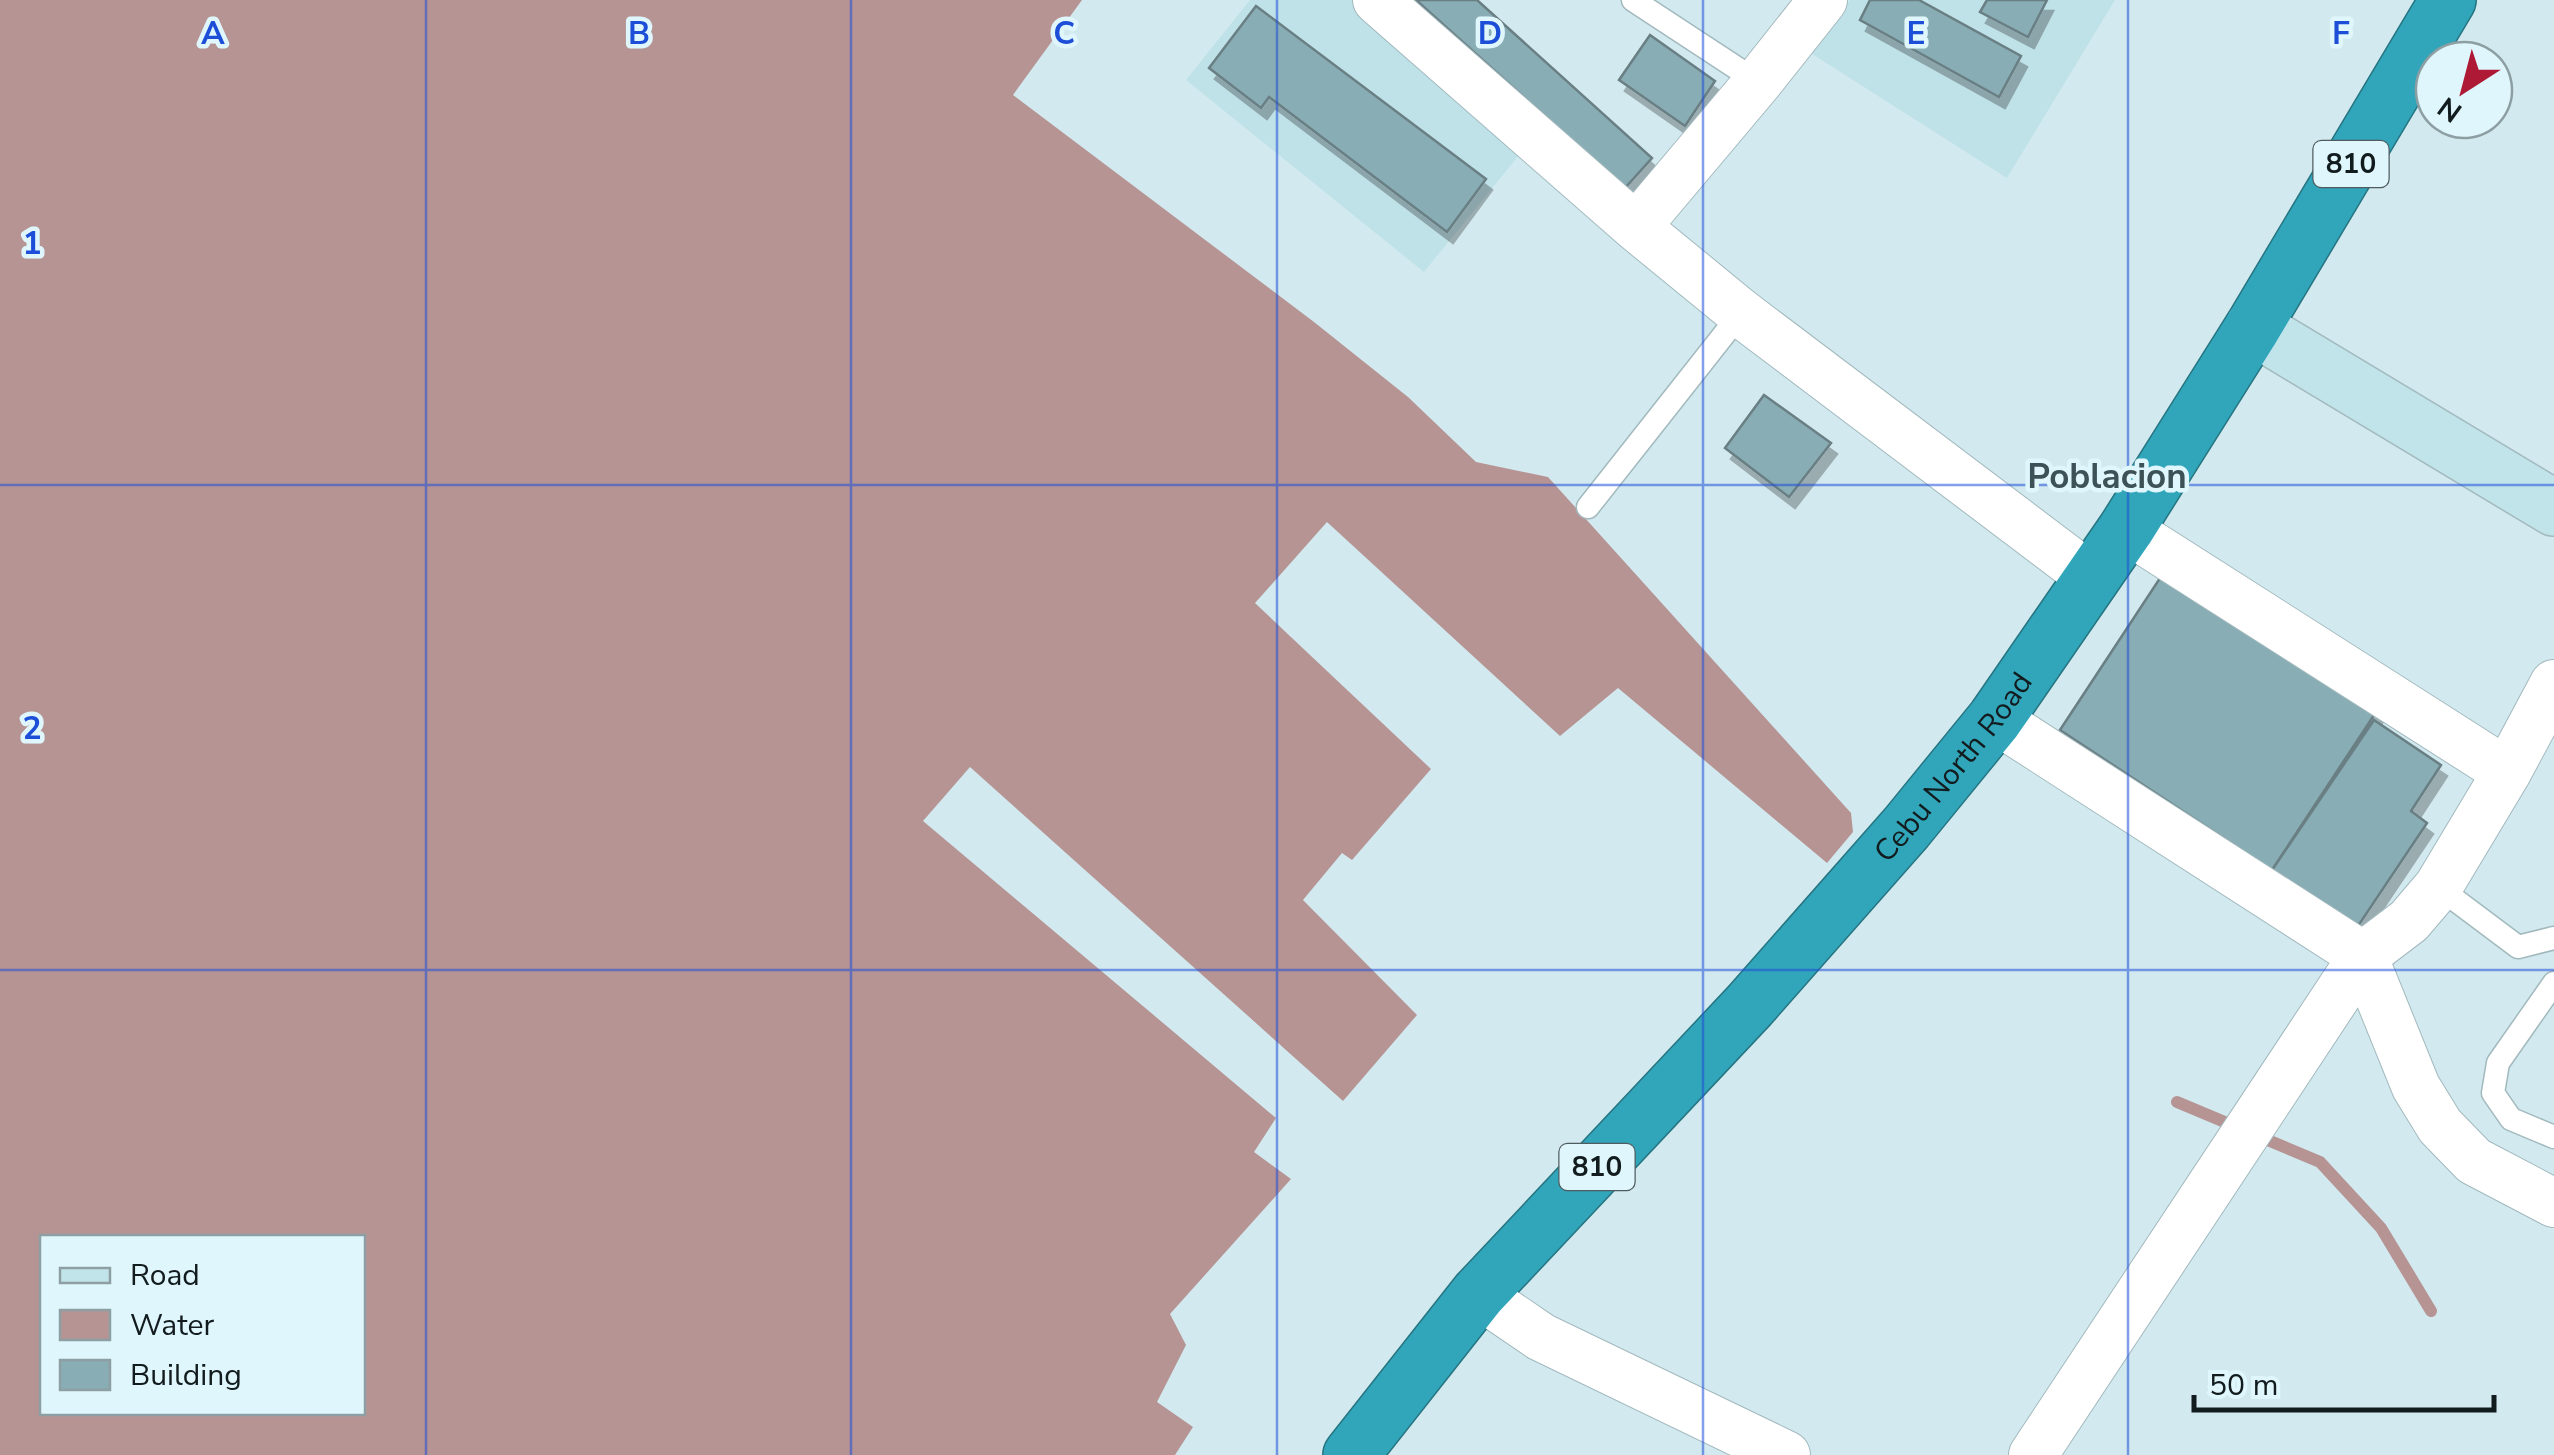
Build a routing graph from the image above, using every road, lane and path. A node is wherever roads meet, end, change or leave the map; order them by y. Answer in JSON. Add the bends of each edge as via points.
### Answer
{"nodes":[{"id":1,"x":1376,"y":0,"type":"edge"},
{"id":2,"x":1633,"y":0,"type":"edge"},
{"id":3,"x":1824,"y":0,"type":"edge"},
{"id":4,"x":2448,"y":0,"type":"edge"},
{"id":5,"x":1758,"y":82,"type":"junction"},
{"id":6,"x":1636,"y":227,"type":"junction"},
{"id":7,"x":1741,"y":314,"type":"junction"},
{"id":8,"x":2253,"y":327,"type":"junction"},
{"id":9,"x":1588,"y":507,"type":"dead end"},
{"id":10,"x":2554,"y":508,"type":"edge"},
{"id":11,"x":2126,"y":529,"type":"junction"},
{"id":12,"x":2093,"y":579,"type":"junction"},
{"id":13,"x":2554,"y":684,"type":"edge"},
{"id":14,"x":1995,"y":718,"type":"junction"},
{"id":15,"x":2507,"y":772,"type":"junction"},
{"id":16,"x":2438,"y":888,"type":"junction"},
{"id":17,"x":2554,"y":938,"type":"edge"},
{"id":18,"x":2364,"y":956,"type":"junction"},
{"id":19,"x":2554,"y":983,"type":"edge"},
{"id":20,"x":2554,"y":1137,"type":"edge"},
{"id":21,"x":2553,"y":1202,"type":"edge"},
{"id":22,"x":1478,"y":1294,"type":"junction"},
{"id":23,"x":1351,"y":1455,"type":"edge"},
{"id":24,"x":1786,"y":1455,"type":"edge"},
{"id":25,"x":2033,"y":1455,"type":"edge"}],
"edges":[{"from":1,"to":6,"type":"street"},
{"from":2,"to":5,"type":"lane"},
{"from":3,"to":5,"type":"street"},
{"from":4,"to":8,"type":"highway","name":"Cebu North Road","number":"810"},
{"from":5,"to":6,"type":"street"},
{"from":6,"to":7,"type":"street"},
{"from":7,"to":9,"type":"lane"},
{"from":7,"to":12,"type":"street"},
{"from":8,"to":10,"type":"main road"},
{"from":8,"to":11,"type":"highway","name":"Cebu North Road","number":"810"},
{"from":11,"to":12,"type":"highway","name":"Cebu North Road","number":"810"},
{"from":11,"to":15,"type":"street"},
{"from":12,"to":14,"type":"highway","name":"Cebu North Road","number":"810"},
{"from":13,"to":15,"type":"street"},
{"from":14,"to":18,"type":"street"},
{"from":14,"to":22,"type":"highway","name":"Cebu North Road","number":"810","via":[[1750,1004]]},
{"from":15,"to":16,"type":"street"},
{"from":16,"to":17,"type":"lane","via":[[2518,947]]},
{"from":16,"to":18,"type":"street"},
{"from":18,"to":21,"type":"street","via":[[2416,1087],[2440,1126],[2474,1160]]},
{"from":18,"to":25,"type":"street"},
{"from":19,"to":20,"type":"lane","via":[[2498,1063],[2493,1094],[2510,1118]]},
{"from":22,"to":23,"type":"highway","name":"Cebu North Road","number":"810"},
{"from":22,"to":24,"type":"street","via":[[1542,1337]]}]}
